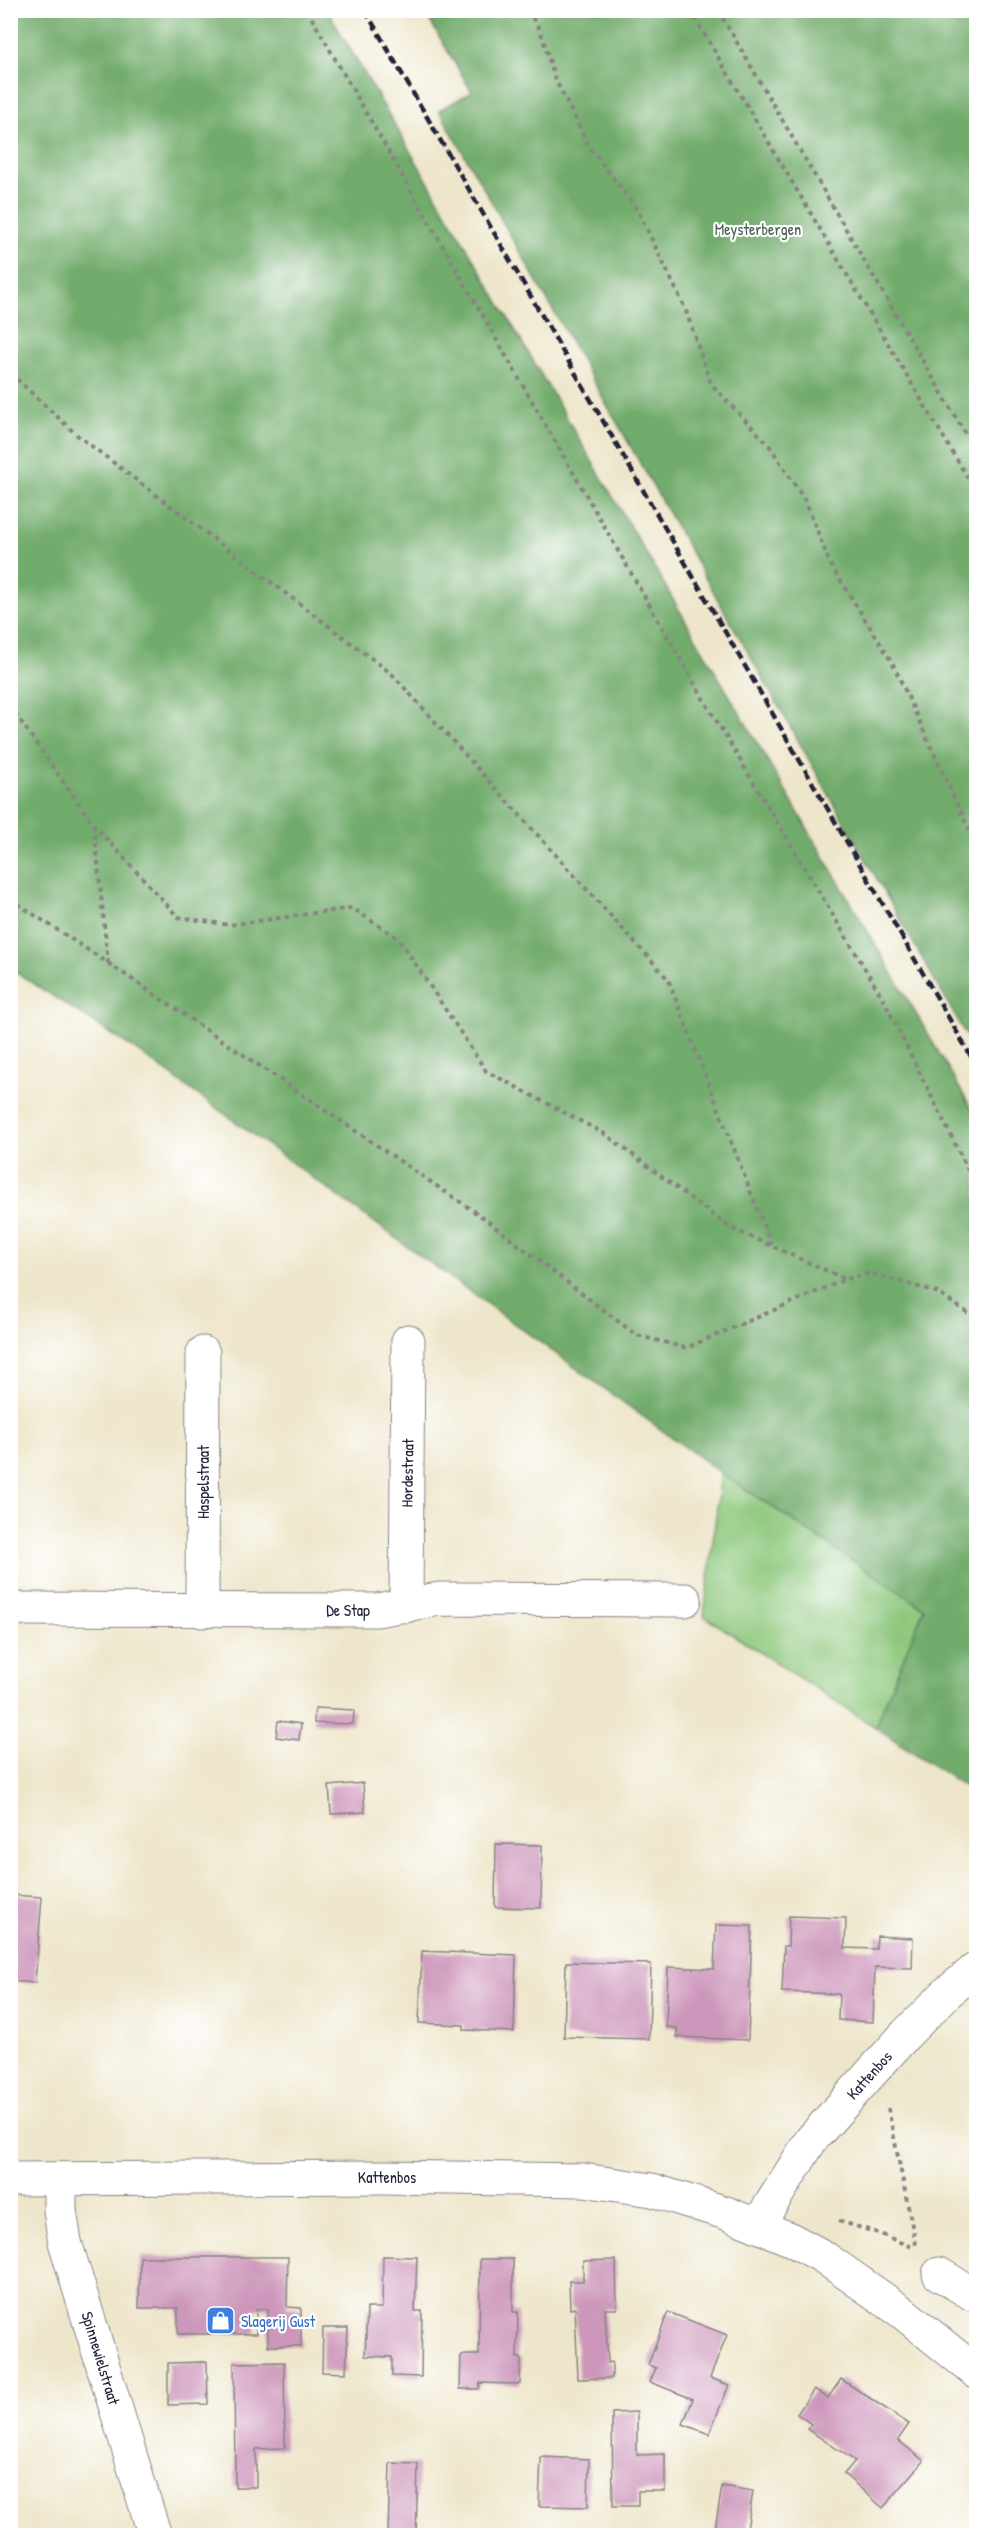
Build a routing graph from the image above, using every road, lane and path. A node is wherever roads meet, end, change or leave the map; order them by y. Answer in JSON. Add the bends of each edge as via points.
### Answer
{"nodes":[{"id":1,"x":307,"y":10,"type":"edge"},
{"id":2,"x":527,"y":10,"type":"edge"},
{"id":3,"x":690,"y":10,"type":"edge"},
{"id":4,"x":718,"y":10,"type":"edge"},
{"id":5,"x":10,"y":373,"type":"edge"},
{"id":6,"x":976,"y":452,"type":"edge"},
{"id":7,"x":976,"y":492,"type":"edge"},
{"id":8,"x":10,"y":706,"type":"edge"},
{"id":9,"x":93,"y":824,"type":"junction"},
{"id":10,"x":976,"y":845,"type":"edge"},
{"id":11,"x":10,"y":899,"type":"edge"},
{"id":12,"x":108,"y":963,"type":"junction"},
{"id":13,"x":976,"y":1186,"type":"edge"},
{"id":14,"x":772,"y":1246,"type":"junction"},
{"id":15,"x":846,"y":1280,"type":"junction"},
{"id":16,"x":976,"y":1318,"type":"edge"},
{"id":17,"x":408,"y":1341,"type":"dead end"},
{"id":18,"x":203,"y":1353,"type":"dead end"},
{"id":19,"x":685,"y":1600,"type":"dead end"},
{"id":20,"x":406,"y":1606,"type":"junction"},
{"id":21,"x":10,"y":1609,"type":"edge"},
{"id":22,"x":202,"y":1611,"type":"junction"},
{"id":23,"x":976,"y":1969,"type":"edge"},
{"id":24,"x":879,"y":2063,"type":"junction"},
{"id":25,"x":10,"y":2179,"type":"edge"},
{"id":26,"x":60,"y":2179,"type":"junction"},
{"id":27,"x":836,"y":2220,"type":"dead end"},
{"id":28,"x":758,"y":2225,"type":"junction"},
{"id":29,"x":926,"y":2258,"type":"junction"},
{"id":30,"x":976,"y":2296,"type":"edge"},
{"id":31,"x":976,"y":2372,"type":"edge"},
{"id":32,"x":155,"y":2535,"type":"edge"}],
"edges":[{"from":1,"to":13,"type":"path","via":[[704,700],[882,997]]},
{"from":2,"to":10,"type":"path","via":[[540,28],[555,79],[590,148],[637,209],[685,308],[711,384],[769,445],[806,502],[830,564],[892,662]]},
{"from":3,"to":7,"type":"path"},
{"from":4,"to":6,"type":"path"},
{"from":5,"to":14,"type":"path","via":[[77,435],[392,674],[668,979]]},
{"from":8,"to":9,"type":"path"},
{"from":9,"to":12,"type":"path"},
{"from":9,"to":14,"type":"path","via":[[178,917],[229,925],[352,908],[399,939],[486,1071],[605,1134],[729,1227]]},
{"from":11,"to":12,"type":"path"},
{"from":12,"to":15,"type":"path","via":[[480,1216],[636,1335],[686,1348]]},
{"from":14,"to":15,"type":"path"},
{"from":15,"to":16,"type":"path","via":[[870,1272],[936,1292]]},
{"from":17,"to":20,"type":"street","name":"Hordestraat"},
{"from":18,"to":22,"type":"street","name":"Haspelstraat"},
{"from":19,"to":20,"type":"street","name":"De Stap","via":[[439,1599]]},
{"from":20,"to":22,"type":"street","name":"De Stap","via":[[377,1610]]},
{"from":21,"to":22,"type":"street","name":"De Stap"},
{"from":23,"to":24,"type":"street","name":"Kattenbos"},
{"from":24,"to":28,"type":"street","name":"Kattenbos","via":[[812,2140]]},
{"from":24,"to":29,"type":"path"},
{"from":25,"to":26,"type":"street","name":"Kattenbos"},
{"from":26,"to":28,"type":"street","name":"Kattenbos","via":[[583,2180],[652,2190]]},
{"from":26,"to":32,"type":"street","name":"Spinnewielstraat","via":[[65,2242]]},
{"from":27,"to":29,"type":"path","via":[[878,2233]]},
{"from":28,"to":31,"type":"street","name":"Kattenbos","via":[[806,2248],[865,2284]]},
{"from":29,"to":30,"type":"street"}]}
